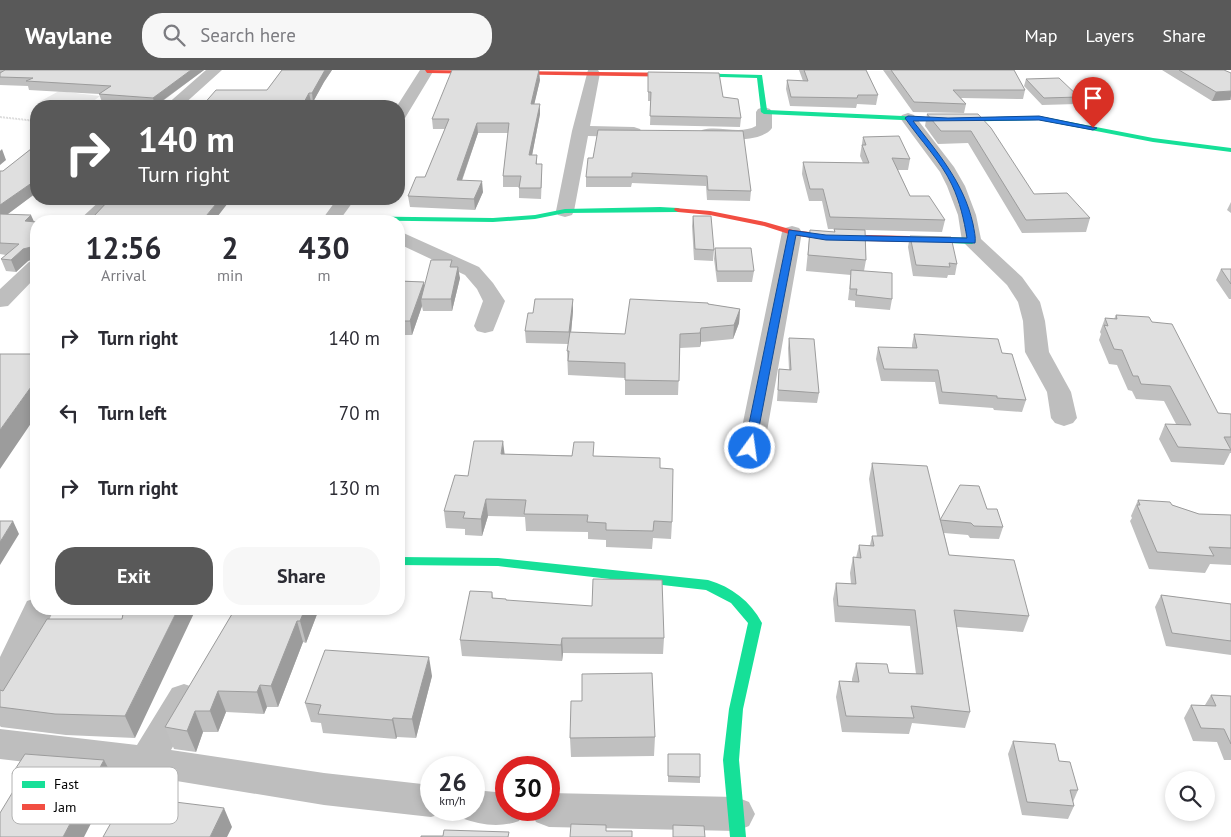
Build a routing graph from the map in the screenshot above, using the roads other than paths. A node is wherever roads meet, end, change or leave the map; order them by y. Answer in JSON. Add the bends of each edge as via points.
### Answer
{"nodes":[{"id":1,"x":216,"y":70,"type":"edge"},
{"id":2,"x":427,"y":71,"type":"edge"},
{"id":3,"x":594,"y":73,"type":"junction"},
{"id":4,"x":760,"y":73,"type":"edge"},
{"id":5,"x":180,"y":100,"type":"edge"},
{"id":6,"x":405,"y":106,"type":"edge"},
{"id":7,"x":764,"y":112,"type":"junction"},
{"id":8,"x":908,"y":118,"type":"junction"},
{"id":9,"x":580,"y":131,"type":"junction"},
{"id":10,"x":647,"y":132,"type":"edge"},
{"id":11,"x":695,"y":133,"type":"edge"},
{"id":12,"x":1231,"y":150,"type":"edge"},
{"id":13,"x":106,"y":205,"type":"edge"},
{"id":14,"x":565,"y":211,"type":"junction"},
{"id":15,"x":94,"y":215,"type":"edge"},
{"id":16,"x":405,"y":220,"type":"edge"},
{"id":17,"x":792,"y":232,"type":"junction"},
{"id":18,"x":405,"y":240,"type":"edge"},
{"id":19,"x":972,"y":241,"type":"junction"},
{"id":20,"x":30,"y":273,"type":"edge"},
{"id":21,"x":0,"y":275,"type":"edge"},
{"id":22,"x":30,"y":276,"type":"edge"},
{"id":23,"x":0,"y":301,"type":"edge"},
{"id":24,"x":485,"y":326,"type":"dead end"},
{"id":25,"x":1064,"y":418,"type":"dead end"},
{"id":26,"x":746,"y":458,"type":"dead end"},
{"id":27,"x":405,"y":561,"type":"edge"},
{"id":28,"x":35,"y":615,"type":"edge"},
{"id":29,"x":196,"y":676,"type":"edge"},
{"id":30,"x":0,"y":686,"type":"edge"},
{"id":31,"x":0,"y":744,"type":"edge"},
{"id":32,"x":146,"y":761,"type":"junction"},
{"id":33,"x":420,"y":800,"type":"edge"},
{"id":34,"x":560,"y":811,"type":"edge"},
{"id":35,"x":737,"y":825,"type":"edge"}],
"edges":[{"from":1,"to":5,"type":"street"},
{"from":2,"to":3,"type":"street"},
{"from":2,"to":6,"type":"street"},
{"from":3,"to":4,"type":"street"},
{"from":3,"to":9,"type":"street"},
{"from":4,"to":7,"type":"street"},
{"from":7,"to":8,"type":"street"},
{"from":7,"to":11,"type":"street","via":[[764,128],[753,134]]},
{"from":8,"to":12,"type":"street","via":[[1039,118],[1153,140]]},
{"from":8,"to":19,"type":"street","via":[[956,186]]},
{"from":9,"to":10,"type":"street"},
{"from":9,"to":14,"type":"street"},
{"from":13,"to":15,"type":"street"},
{"from":14,"to":16,"type":"street","via":[[493,220]]},
{"from":14,"to":17,"type":"street","via":[[660,209],[710,213]]},
{"from":17,"to":19,"type":"street","via":[[826,237]]},
{"from":17,"to":26,"type":"street","via":[[753,437]]},
{"from":18,"to":24,"type":"street","via":[[472,271],[486,286],[494,301]]},
{"from":19,"to":25,"type":"street","via":[[1015,281],[1029,302],[1037,352],[1059,392]]},
{"from":20,"to":21,"type":"street"},
{"from":22,"to":23,"type":"street"},
{"from":27,"to":35,"type":"street","via":[[498,562],[708,585],[725,591],[742,603],[755,623],[736,709],[731,760]]},
{"from":28,"to":30,"type":"street"},
{"from":29,"to":32,"type":"street"},
{"from":31,"to":32,"type":"street"},
{"from":32,"to":33,"type":"street","via":[[324,789]]},
{"from":34,"to":35,"type":"street"}]}
